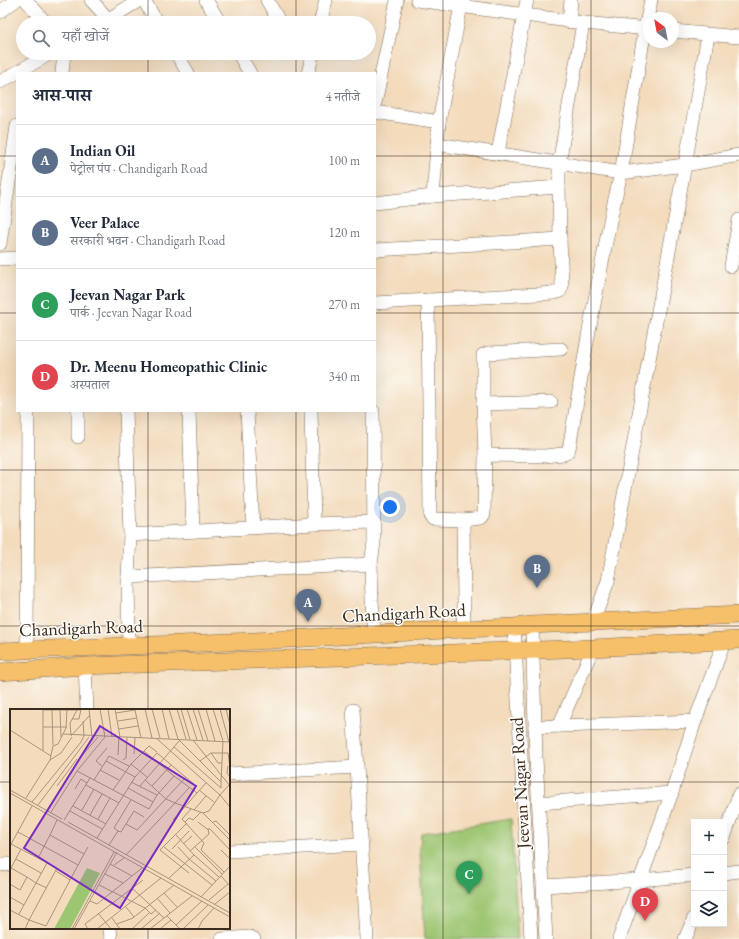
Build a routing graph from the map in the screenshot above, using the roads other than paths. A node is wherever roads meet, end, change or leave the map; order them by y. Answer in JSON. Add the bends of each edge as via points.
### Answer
{"nodes":[{"id":1,"x":16,"y":0,"type":"edge"},
{"id":2,"x":26,"y":0,"type":"edge"},
{"id":3,"x":91,"y":0,"type":"edge"},
{"id":4,"x":140,"y":0,"type":"edge"},
{"id":5,"x":144,"y":0,"type":"edge"},
{"id":6,"x":206,"y":0,"type":"edge"},
{"id":7,"x":267,"y":0,"type":"edge"},
{"id":8,"x":326,"y":0,"type":"edge"},
{"id":9,"x":397,"y":0,"type":"edge"},
{"id":10,"x":417,"y":0,"type":"edge"},
{"id":11,"x":527,"y":0,"type":"edge"},
{"id":12,"x":571,"y":0,"type":"edge"},
{"id":13,"x":651,"y":0,"type":"edge"},
{"id":14,"x":461,"y":3,"type":"edge"},
{"id":15,"x":0,"y":12,"type":"edge"},
{"id":16,"x":649,"y":12,"type":"edge"},
{"id":17,"x":525,"y":15,"type":"junction"},
{"id":18,"x":40,"y":16,"type":"edge"},
{"id":19,"x":102,"y":16,"type":"edge"},
{"id":20,"x":113,"y":16,"type":"edge"},
{"id":21,"x":154,"y":16,"type":"edge"},
{"id":22,"x":216,"y":16,"type":"edge"},
{"id":23,"x":276,"y":16,"type":"edge"},
{"id":24,"x":322,"y":16,"type":"edge"},
{"id":25,"x":569,"y":22,"type":"junction"},
{"id":26,"x":583,"y":24,"type":"junction"},
{"id":27,"x":643,"y":29,"type":"edge"},
{"id":28,"x":679,"y":32,"type":"edge"},
{"id":29,"x":708,"y":35,"type":"junction"},
{"id":30,"x":739,"y":37,"type":"edge"},
{"id":31,"x":644,"y":48,"type":"edge"},
{"id":32,"x":41,"y":60,"type":"edge"},
{"id":33,"x":63,"y":60,"type":"edge"},
{"id":34,"x":180,"y":60,"type":"edge"},
{"id":35,"x":242,"y":60,"type":"edge"},
{"id":36,"x":311,"y":60,"type":"edge"},
{"id":37,"x":26,"y":70,"type":"edge"},
{"id":38,"x":62,"y":72,"type":"edge"},
{"id":39,"x":187,"y":72,"type":"edge"},
{"id":40,"x":249,"y":72,"type":"edge"},
{"id":41,"x":308,"y":72,"type":"edge"},
{"id":42,"x":16,"y":75,"type":"edge"},
{"id":43,"x":0,"y":82,"type":"edge"},
{"id":44,"x":376,"y":98,"type":"edge"},
{"id":45,"x":376,"y":112,"type":"edge"},
{"id":46,"x":439,"y":122,"type":"junction"},
{"id":47,"x":16,"y":133,"type":"edge"},
{"id":48,"x":437,"y":144,"type":"junction"},
{"id":49,"x":498,"y":153,"type":"junction"},
{"id":50,"x":739,"y":155,"type":"edge"},
{"id":51,"x":559,"y":164,"type":"junction"},
{"id":52,"x":686,"y":165,"type":"junction"},
{"id":53,"x":621,"y":173,"type":"junction"},
{"id":54,"x":559,"y":187,"type":"junction"},
{"id":55,"x":433,"y":196,"type":"junction"},
{"id":56,"x":376,"y":202,"type":"edge"},
{"id":57,"x":739,"y":220,"type":"edge"},
{"id":58,"x":560,"y":239,"type":"junction"},
{"id":59,"x":0,"y":244,"type":"edge"},
{"id":60,"x":376,"y":250,"type":"edge"},
{"id":61,"x":16,"y":258,"type":"edge"},
{"id":62,"x":0,"y":260,"type":"edge"},
{"id":63,"x":731,"y":266,"type":"dead end"},
{"id":64,"x":428,"y":300,"type":"junction"},
{"id":65,"x":376,"y":303,"type":"edge"},
{"id":66,"x":561,"y":349,"type":"dead end"},
{"id":67,"x":551,"y":402,"type":"dead end"},
{"id":68,"x":483,"y":404,"type":"junction"},
{"id":69,"x":28,"y":412,"type":"edge"},
{"id":70,"x":78,"y":412,"type":"edge"},
{"id":71,"x":126,"y":412,"type":"edge"},
{"id":72,"x":188,"y":412,"type":"edge"},
{"id":73,"x":247,"y":412,"type":"edge"},
{"id":74,"x":311,"y":412,"type":"edge"},
{"id":75,"x":373,"y":412,"type":"edge"},
{"id":76,"x":78,"y":436,"type":"dead end"},
{"id":77,"x":485,"y":455,"type":"junction"},
{"id":78,"x":463,"y":520,"type":"junction"},
{"id":79,"x":374,"y":522,"type":"junction"},
{"id":80,"x":314,"y":524,"type":"junction"},
{"id":81,"x":253,"y":527,"type":"junction"},
{"id":82,"x":193,"y":531,"type":"junction"},
{"id":83,"x":130,"y":535,"type":"junction"},
{"id":84,"x":371,"y":564,"type":"junction"},
{"id":85,"x":128,"y":577,"type":"junction"},
{"id":86,"x":739,"y":615,"type":"edge"},
{"id":87,"x":593,"y":622,"type":"junction"},
{"id":88,"x":532,"y":625,"type":"junction"},
{"id":89,"x":514,"y":627,"type":"junction"},
{"id":90,"x":463,"y":629,"type":"junction"},
{"id":91,"x":374,"y":634,"type":"junction"},
{"id":92,"x":732,"y":640,"type":"edge"},
{"id":93,"x":129,"y":647,"type":"junction"},
{"id":94,"x":593,"y":648,"type":"junction"},
{"id":95,"x":27,"y":650,"type":"junction"},
{"id":96,"x":533,"y":650,"type":"junction"},
{"id":97,"x":0,"y":651,"type":"edge"},
{"id":98,"x":515,"y":651,"type":"junction"},
{"id":99,"x":85,"y":666,"type":"junction"},
{"id":100,"x":0,"y":672,"type":"edge"},
{"id":101,"x":87,"y":709,"type":"edge"},
{"id":102,"x":353,"y":710,"type":"dead end"},
{"id":103,"x":696,"y":721,"type":"junction"},
{"id":104,"x":559,"y":726,"type":"junction"},
{"id":105,"x":535,"y":727,"type":"junction"},
{"id":106,"x":357,"y":768,"type":"junction"},
{"id":107,"x":230,"y":774,"type":"edge"},
{"id":108,"x":672,"y":793,"type":"junction"},
{"id":109,"x":739,"y":794,"type":"edge"},
{"id":110,"x":539,"y":803,"type":"junction"},
{"id":111,"x":727,"y":829,"type":"edge"},
{"id":112,"x":361,"y":844,"type":"junction"},
{"id":113,"x":230,"y":851,"type":"edge"},
{"id":114,"x":10,"y":864,"type":"edge"},
{"id":115,"x":0,"y":865,"type":"edge"},
{"id":116,"x":739,"y":871,"type":"edge"},
{"id":117,"x":727,"y":873,"type":"edge"},
{"id":118,"x":691,"y":876,"type":"edge"},
{"id":119,"x":640,"y":880,"type":"junction"},
{"id":120,"x":544,"y":886,"type":"junction"},
{"id":121,"x":691,"y":925,"type":"edge"},
{"id":122,"x":110,"y":929,"type":"edge"},
{"id":123,"x":111,"y":939,"type":"edge"},
{"id":124,"x":222,"y":939,"type":"edge"},
{"id":125,"x":254,"y":939,"type":"edge"},
{"id":126,"x":367,"y":939,"type":"edge"},
{"id":127,"x":531,"y":939,"type":"edge"},
{"id":128,"x":546,"y":939,"type":"edge"},
{"id":129,"x":619,"y":939,"type":"edge"},
{"id":130,"x":685,"y":939,"type":"edge"}],
"edges":[{"from":1,"to":15,"type":"street"},
{"from":2,"to":18,"type":"street"},
{"from":3,"to":19,"type":"street"},
{"from":4,"to":20,"type":"street"},
{"from":5,"to":21,"type":"street"},
{"from":6,"to":22,"type":"street"},
{"from":7,"to":23,"type":"street"},
{"from":8,"to":24,"type":"street"},
{"from":9,"to":44,"type":"street"},
{"from":10,"to":14,"type":"street"},
{"from":11,"to":17,"type":"street"},
{"from":12,"to":25,"type":"street"},
{"from":13,"to":16,"type":"street"},
{"from":14,"to":17,"type":"street"},
{"from":14,"to":46,"type":"street"},
{"from":17,"to":25,"type":"street"},
{"from":17,"to":49,"type":"street"},
{"from":25,"to":26,"type":"street"},
{"from":26,"to":27,"type":"street"},
{"from":26,"to":51,"type":"street"},
{"from":28,"to":29,"type":"street"},
{"from":29,"to":30,"type":"street"},
{"from":29,"to":52,"type":"street"},
{"from":31,"to":53,"type":"street"},
{"from":32,"to":37,"type":"street"},
{"from":33,"to":38,"type":"street"},
{"from":34,"to":39,"type":"street"},
{"from":35,"to":40,"type":"street"},
{"from":36,"to":41,"type":"street"},
{"from":42,"to":43,"type":"street"},
{"from":45,"to":46,"type":"street"},
{"from":46,"to":48,"type":"street"},
{"from":47,"to":59,"type":"street"},
{"from":48,"to":49,"type":"street"},
{"from":48,"to":55,"type":"street"},
{"from":49,"to":51,"type":"street"},
{"from":50,"to":52,"type":"street"},
{"from":51,"to":53,"type":"street"},
{"from":51,"to":54,"type":"street"},
{"from":52,"to":53,"type":"street"},
{"from":52,"to":87,"type":"street","via":[[608,581]]},
{"from":53,"to":77,"type":"street","via":[[588,336],[569,449],[563,454],[545,456]]},
{"from":54,"to":55,"type":"street"},
{"from":54,"to":58,"type":"street"},
{"from":55,"to":56,"type":"street"},
{"from":57,"to":63,"type":"street"},
{"from":58,"to":60,"type":"street"},
{"from":58,"to":64,"type":"street","via":[[562,286],[558,292]]},
{"from":61,"to":62,"type":"street"},
{"from":64,"to":65,"type":"street"},
{"from":64,"to":78,"type":"street","via":[[430,516],[433,519]]},
{"from":66,"to":68,"type":"street","via":[[484,354]]},
{"from":67,"to":68,"type":"street"},
{"from":68,"to":77,"type":"street"},
{"from":69,"to":95,"type":"street"},
{"from":70,"to":76,"type":"street"},
{"from":71,"to":83,"type":"street"},
{"from":72,"to":82,"type":"street"},
{"from":73,"to":81,"type":"street"},
{"from":74,"to":80,"type":"street"},
{"from":75,"to":79,"type":"street"},
{"from":77,"to":78,"type":"street","via":[[484,514],[480,518]]},
{"from":78,"to":90,"type":"street"},
{"from":79,"to":80,"type":"street"},
{"from":79,"to":84,"type":"street"},
{"from":80,"to":81,"type":"street"},
{"from":81,"to":82,"type":"street"},
{"from":82,"to":83,"type":"street"},
{"from":83,"to":85,"type":"street"},
{"from":84,"to":85,"type":"street"},
{"from":84,"to":91,"type":"street"},
{"from":85,"to":93,"type":"street"},
{"from":86,"to":87,"type":"main road","name":"Chandigarh Road"},
{"from":87,"to":88,"type":"main road","name":"Chandigarh Road"},
{"from":88,"to":89,"type":"main road","name":"Chandigarh Road"},
{"from":88,"to":96,"type":"street","name":"Jeevan Nagar Road"},
{"from":89,"to":90,"type":"main road","name":"Chandigarh Road"},
{"from":89,"to":98,"type":"street","name":"Jeevan Nagar Road"},
{"from":90,"to":91,"type":"main road","name":"Chandigarh Road"},
{"from":91,"to":93,"type":"main road","name":"Chandigarh Road"},
{"from":92,"to":94,"type":"main road","name":"Chandigarh Road"},
{"from":92,"to":103,"type":"street"},
{"from":93,"to":95,"type":"main road","name":"Chandigarh Road"},
{"from":94,"to":96,"type":"main road","name":"Chandigarh Road"},
{"from":94,"to":104,"type":"street"},
{"from":95,"to":97,"type":"main road","name":"Chandigarh Road"},
{"from":96,"to":98,"type":"main road","name":"Chandigarh Road"},
{"from":96,"to":105,"type":"street","name":"Jeevan Nagar Road"},
{"from":98,"to":99,"type":"main road","name":"Chandigarh Road"},
{"from":98,"to":127,"type":"street","name":"Jeevan Nagar Road"},
{"from":99,"to":100,"type":"main road","name":"Chandigarh Road"},
{"from":99,"to":101,"type":"street"},
{"from":102,"to":106,"type":"street"},
{"from":103,"to":104,"type":"street"},
{"from":103,"to":108,"type":"street"},
{"from":104,"to":105,"type":"street"},
{"from":105,"to":110,"type":"street","name":"Jeevan Nagar Road"},
{"from":106,"to":107,"type":"street"},
{"from":106,"to":112,"type":"street"},
{"from":108,"to":110,"type":"street"},
{"from":108,"to":119,"type":"street"},
{"from":109,"to":111,"type":"street"},
{"from":110,"to":120,"type":"street","name":"Jeevan Nagar Road"},
{"from":112,"to":113,"type":"street"},
{"from":112,"to":126,"type":"street"},
{"from":114,"to":115,"type":"street"},
{"from":116,"to":117,"type":"street"},
{"from":118,"to":119,"type":"street"},
{"from":119,"to":120,"type":"street"},
{"from":119,"to":129,"type":"street"},
{"from":120,"to":128,"type":"street","name":"Jeevan Nagar Road"},
{"from":121,"to":130,"type":"street"},
{"from":122,"to":123,"type":"street"},
{"from":124,"to":125,"type":"street"}]}
